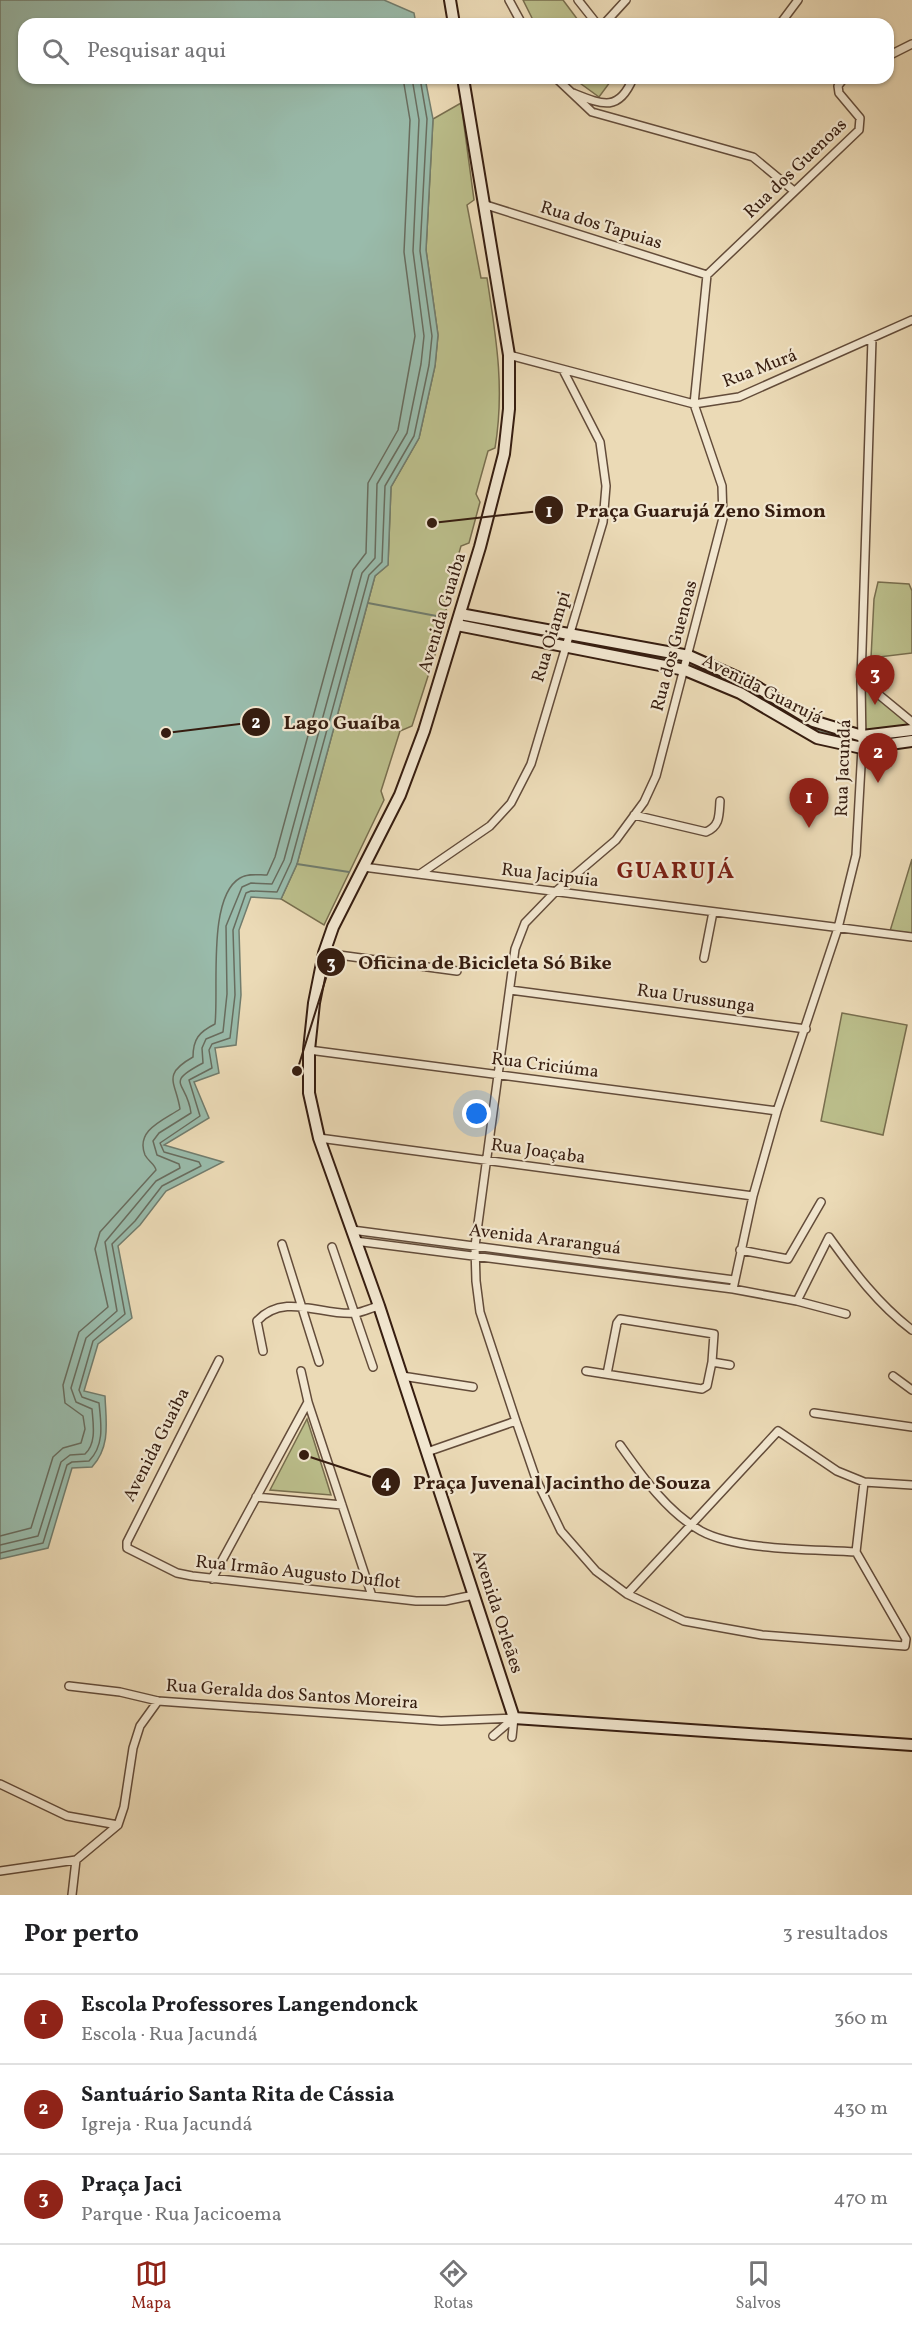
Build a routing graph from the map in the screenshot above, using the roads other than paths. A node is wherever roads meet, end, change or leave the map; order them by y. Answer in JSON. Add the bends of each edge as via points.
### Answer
{"nodes":[{"id":1,"x":450,"y":0,"type":"edge"},
{"id":2,"x":509,"y":0,"type":"edge"},
{"id":3,"x":578,"y":0,"type":"edge"},
{"id":4,"x":626,"y":0,"type":"edge"},
{"id":5,"x":798,"y":0,"type":"edge"},
{"id":6,"x":453,"y":18,"type":"edge"},
{"id":7,"x":519,"y":18,"type":"edge"},
{"id":8,"x":592,"y":18,"type":"edge"},
{"id":9,"x":610,"y":18,"type":"edge"},
{"id":10,"x":784,"y":18,"type":"edge"},
{"id":11,"x":912,"y":44,"type":"edge"},
{"id":12,"x":894,"y":53,"type":"edge"},
{"id":13,"x":464,"y":84,"type":"edge"},
{"id":14,"x":561,"y":84,"type":"edge"},
{"id":15,"x":631,"y":84,"type":"edge"},
{"id":16,"x":839,"y":84,"type":"edge"},
{"id":17,"x":567,"y":92,"type":"junction"},
{"id":18,"x":795,"y":191,"type":"junction"},
{"id":19,"x":486,"y":205,"type":"junction"},
{"id":20,"x":707,"y":275,"type":"junction"},
{"id":21,"x":912,"y":320,"type":"edge"},
{"id":22,"x":872,"y":339,"type":"junction"},
{"id":23,"x":508,"y":355,"type":"junction"},
{"id":24,"x":562,"y":370,"type":"junction"},
{"id":25,"x":694,"y":404,"type":"junction"},
{"id":26,"x":458,"y":620,"type":"junction"},
{"id":27,"x":568,"y":634,"type":"junction"},
{"id":28,"x":564,"y":646,"type":"junction"},
{"id":29,"x":689,"y":656,"type":"junction"},
{"id":30,"x":685,"y":670,"type":"junction"},
{"id":31,"x":861,"y":680,"type":"junction"},
{"id":32,"x":912,"y":722,"type":"edge"},
{"id":33,"x":912,"y":730,"type":"edge"},
{"id":34,"x":862,"y":736,"type":"junction"},
{"id":35,"x":912,"y":741,"type":"edge"},
{"id":36,"x":862,"y":748,"type":"junction"},
{"id":37,"x":720,"y":801,"type":"dead end"},
{"id":38,"x":634,"y":815,"type":"junction"},
{"id":39,"x":363,"y":867,"type":"junction"},
{"id":40,"x":420,"y":874,"type":"junction"},
{"id":41,"x":555,"y":892,"type":"junction"},
{"id":42,"x":712,"y":912,"type":"junction"},
{"id":43,"x":838,"y":928,"type":"junction"},
{"id":44,"x":912,"y":938,"type":"edge"},
{"id":45,"x":324,"y":953,"type":"junction"},
{"id":46,"x":704,"y":958,"type":"dead end"},
{"id":47,"x":457,"y":970,"type":"dead end"},
{"id":48,"x":510,"y":990,"type":"junction"},
{"id":49,"x":806,"y":1029,"type":"junction"},
{"id":50,"x":309,"y":1050,"type":"junction"},
{"id":51,"x":499,"y":1075,"type":"junction"},
{"id":52,"x":777,"y":1111,"type":"junction"},
{"id":53,"x":319,"y":1138,"type":"junction"},
{"id":54,"x":487,"y":1161,"type":"junction"},
{"id":55,"x":753,"y":1196,"type":"junction"},
{"id":56,"x":821,"y":1202,"type":"dead end"},
{"id":57,"x":353,"y":1235,"type":"junction"},
{"id":58,"x":282,"y":1244,"type":"dead end"},
{"id":59,"x":476,"y":1246,"type":"junction"},
{"id":60,"x":332,"y":1247,"type":"dead end"},
{"id":61,"x":740,"y":1250,"type":"junction"},
{"id":62,"x":475,"y":1255,"type":"junction"},
{"id":63,"x":587,"y":1260,"type":"junction"},
{"id":64,"x":649,"y":1269,"type":"junction"},
{"id":65,"x":586,"y":1270,"type":"junction"},
{"id":66,"x":648,"y":1277,"type":"junction"},
{"id":67,"x":734,"y":1280,"type":"junction"},
{"id":68,"x":733,"y":1289,"type":"junction"},
{"id":69,"x":797,"y":1301,"type":"junction"},
{"id":70,"x":301,"y":1306,"type":"junction"},
{"id":71,"x":379,"y":1306,"type":"junction"},
{"id":72,"x":355,"y":1313,"type":"junction"},
{"id":73,"x":846,"y":1314,"type":"dead end"},
{"id":74,"x":912,"y":1330,"type":"edge"},
{"id":75,"x":263,"y":1351,"type":"dead end"},
{"id":76,"x":219,"y":1360,"type":"dead end"},
{"id":77,"x":319,"y":1362,"type":"dead end"},
{"id":78,"x":712,"y":1362,"type":"junction"},
{"id":79,"x":730,"y":1365,"type":"dead end"},
{"id":80,"x":373,"y":1367,"type":"dead end"},
{"id":81,"x":301,"y":1371,"type":"dead end"},
{"id":82,"x":586,"y":1371,"type":"dead end"},
{"id":83,"x":607,"y":1374,"type":"junction"},
{"id":84,"x":402,"y":1376,"type":"junction"},
{"id":85,"x":893,"y":1376,"type":"dead end"},
{"id":86,"x":473,"y":1387,"type":"dead end"},
{"id":87,"x":912,"y":1390,"type":"edge"},
{"id":88,"x":308,"y":1402,"type":"junction"},
{"id":89,"x":814,"y":1413,"type":"dead end"},
{"id":90,"x":516,"y":1421,"type":"junction"},
{"id":91,"x":912,"y":1426,"type":"edge"},
{"id":92,"x":620,"y":1444,"type":"dead end"},
{"id":93,"x":427,"y":1452,"type":"junction"},
{"id":94,"x":864,"y":1482,"type":"junction"},
{"id":95,"x":912,"y":1485,"type":"edge"},
{"id":96,"x":256,"y":1497,"type":"junction"},
{"id":97,"x":342,"y":1505,"type":"junction"},
{"id":98,"x":691,"y":1525,"type":"junction"},
{"id":99,"x":126,"y":1546,"type":"joint"},
{"id":100,"x":856,"y":1552,"type":"junction"},
{"id":101,"x":212,"y":1579,"type":"junction"},
{"id":102,"x":627,"y":1594,"type":"junction"},
{"id":103,"x":474,"y":1595,"type":"junction"},
{"id":104,"x":372,"y":1596,"type":"junction"},
{"id":105,"x":69,"y":1686,"type":"dead end"},
{"id":106,"x":158,"y":1701,"type":"junction"},
{"id":107,"x":514,"y":1718,"type":"junction"},
{"id":108,"x":494,"y":1736,"type":"dead end"},
{"id":109,"x":512,"y":1737,"type":"dead end"},
{"id":110,"x":912,"y":1745,"type":"edge"},
{"id":111,"x":0,"y":1784,"type":"edge"},
{"id":112,"x":118,"y":1825,"type":"junction"},
{"id":113,"x":76,"y":1860,"type":"junction"},
{"id":114,"x":0,"y":1871,"type":"edge"},
{"id":115,"x":72,"y":1895,"type":"edge"}],
"edges":[{"from":1,"to":6,"type":"street"},
{"from":2,"to":7,"type":"street"},
{"from":3,"to":8,"type":"street"},
{"from":4,"to":9,"type":"street"},
{"from":5,"to":10,"type":"street"},
{"from":11,"to":12,"type":"street"},
{"from":13,"to":19,"type":"street","name":"Avenida Guaíba"},
{"from":14,"to":17,"type":"street"},
{"from":15,"to":17,"type":"street","via":[[626,95],[615,102],[595,102]]},
{"from":16,"to":18,"type":"street","name":"Rua dos Guenoas","via":[[839,93],[860,118],[860,127]]},
{"from":17,"to":18,"type":"street","via":[[592,112],[753,157]]},
{"from":18,"to":20,"type":"street","name":"Rua dos Guenoas"},
{"from":19,"to":20,"type":"street","name":"Rua dos Tapuias"},
{"from":19,"to":23,"type":"street","name":"Avenida Guaíba"},
{"from":20,"to":25,"type":"street","name":"Rua dos Guenoas"},
{"from":21,"to":22,"type":"street","name":"Rua Murá"},
{"from":22,"to":25,"type":"street","name":"Rua Murá","via":[[739,397]]},
{"from":22,"to":31,"type":"street","name":"Rua Jacundá"},
{"from":23,"to":24,"type":"street","name":"Rua Murá"},
{"from":23,"to":26,"type":"street","name":"Avenida Guaíba","via":[[509,409],[504,454]]},
{"from":24,"to":25,"type":"street","name":"Rua Murá"},
{"from":24,"to":27,"type":"street","name":"Rua Oiampi","via":[[600,442],[606,486],[603,522]]},
{"from":25,"to":29,"type":"street","name":"Rua dos Guenoas","via":[[724,502]]},
{"from":26,"to":27,"type":"street","name":"Avenida Guarujá"},
{"from":26,"to":28,"type":"street","name":"Avenida Guarujá"},
{"from":26,"to":39,"type":"street","name":"Avenida Guaíba","via":[[400,795]]},
{"from":27,"to":28,"type":"street","name":"Rua Oiampi"},
{"from":27,"to":29,"type":"street","name":"Avenida Guarujá"},
{"from":28,"to":30,"type":"street","name":"Avenida Guarujá"},
{"from":28,"to":40,"type":"street","name":"Rua Oiampi","via":[[531,764],[512,803],[490,826]]},
{"from":29,"to":30,"type":"street","name":"Rua dos Guenoas"},
{"from":29,"to":34,"type":"street","name":"Avenida Guarujá","via":[[752,684],[813,722]]},
{"from":30,"to":36,"type":"street","name":"Avenida Guarujá","via":[[740,693],[817,738]]},
{"from":30,"to":38,"type":"street","name":"Rua dos Guenoas","via":[[656,776]]},
{"from":31,"to":32,"type":"street"},
{"from":31,"to":34,"type":"street","name":"Rua Jacundá"},
{"from":33,"to":34,"type":"street","name":"Avenida Guarujá"},
{"from":34,"to":36,"type":"street","name":"Rua Jacundá"},
{"from":35,"to":36,"type":"street","name":"Avenida Guarujá"},
{"from":36,"to":43,"type":"street","name":"Rua Jacundá","via":[[856,855]]},
{"from":37,"to":38,"type":"street","via":[[718,822],[706,832]]},
{"from":38,"to":41,"type":"street","name":"Rua dos Guenoas","via":[[616,840]]},
{"from":39,"to":40,"type":"street","name":"Rua Jacipuia"},
{"from":39,"to":45,"type":"street","name":"Avenida Guaíba"},
{"from":40,"to":41,"type":"street","name":"Rua Jacipuia"},
{"from":41,"to":42,"type":"street","name":"Rua Jacipuia"},
{"from":41,"to":48,"type":"street","name":"Rua dos Guenoas","via":[[525,922],[514,949]]},
{"from":42,"to":43,"type":"street","name":"Rua Jacipuia"},
{"from":42,"to":46,"type":"street"},
{"from":43,"to":44,"type":"street","name":"Rua Jacipuia"},
{"from":43,"to":49,"type":"street","name":"Rua Jacundá"},
{"from":45,"to":47,"type":"street"},
{"from":45,"to":50,"type":"street","name":"Avenida Guaíba"},
{"from":48,"to":49,"type":"street","name":"Rua Urussunga"},
{"from":48,"to":51,"type":"street","name":"Rua dos Guenoas"},
{"from":49,"to":52,"type":"street","name":"Rua Jacundá"},
{"from":50,"to":51,"type":"street","name":"Rua Criciúma"},
{"from":50,"to":53,"type":"street","name":"Avenida Guaíba","via":[[309,1093]]},
{"from":51,"to":52,"type":"street","name":"Rua Criciúma"},
{"from":51,"to":54,"type":"street","name":"Rua dos Guenoas"},
{"from":52,"to":55,"type":"street","name":"Rua Jacundá"},
{"from":53,"to":54,"type":"street","name":"Rua Joaçaba"},
{"from":53,"to":57,"type":"street","name":"Avenida Orleães"},
{"from":54,"to":55,"type":"street","name":"Rua Joaçaba"},
{"from":54,"to":59,"type":"street","name":"Rua dos Guenoas"},
{"from":55,"to":61,"type":"street","name":"Rua Jacundá"},
{"from":56,"to":61,"type":"street","via":[[788,1259]]},
{"from":57,"to":59,"type":"street","name":"Avenida Araranguá"},
{"from":57,"to":62,"type":"street","name":"Avenida Araranguá"},
{"from":57,"to":71,"type":"street","name":"Avenida Orleães"},
{"from":58,"to":70,"type":"street"},
{"from":59,"to":62,"type":"street","name":"Rua dos Guenoas"},
{"from":59,"to":63,"type":"street","name":"Avenida Araranguá"},
{"from":60,"to":72,"type":"street"},
{"from":61,"to":67,"type":"street","name":"Rua Jacundá"},
{"from":62,"to":65,"type":"street","name":"Avenida Araranguá"},
{"from":62,"to":90,"type":"street","name":"Rua dos Guenoas","via":[[480,1312]]},
{"from":63,"to":64,"type":"street","name":"Avenida Araranguá"},
{"from":63,"to":65,"type":"street"},
{"from":64,"to":66,"type":"street"},
{"from":64,"to":67,"type":"street","name":"Avenida Araranguá"},
{"from":65,"to":66,"type":"street","name":"Avenida Araranguá"},
{"from":66,"to":68,"type":"street","name":"Avenida Araranguá"},
{"from":67,"to":68,"type":"street","name":"Rua Jacundá"},
{"from":68,"to":69,"type":"street","name":"Avenida Araranguá"},
{"from":69,"to":73,"type":"street","name":"Avenida Araranguá"},
{"from":69,"to":74,"type":"street","via":[[829,1237],[862,1283]]},
{"from":70,"to":72,"type":"street"},
{"from":70,"to":75,"type":"street","via":[[279,1307],[259,1318],[256,1325]]},
{"from":70,"to":77,"type":"street"},
{"from":71,"to":72,"type":"street"},
{"from":71,"to":84,"type":"street","name":"Avenida Orleães"},
{"from":72,"to":80,"type":"street"},
{"from":76,"to":99,"type":"street","name":"Avenida Guaíba"},
{"from":78,"to":79,"type":"street"},
{"from":78,"to":83,"type":"street","via":[[707,1386],[702,1389]]},
{"from":78,"to":83,"type":"street","via":[[714,1334],[620,1319]]},
{"from":81,"to":88,"type":"street"},
{"from":82,"to":83,"type":"street"},
{"from":84,"to":86,"type":"street"},
{"from":84,"to":93,"type":"street","name":"Avenida Orleães"},
{"from":85,"to":87,"type":"street"},
{"from":88,"to":96,"type":"street"},
{"from":88,"to":97,"type":"street"},
{"from":89,"to":91,"type":"street"},
{"from":90,"to":93,"type":"street"},
{"from":90,"to":102,"type":"street","name":"Rua dos Guenoas","via":[[536,1479],[561,1531],[596,1571]]},
{"from":92,"to":98,"type":"street","via":[[670,1508]]},
{"from":93,"to":103,"type":"street","name":"Avenida Orleães"},
{"from":94,"to":95,"type":"street"},
{"from":94,"to":98,"type":"street","via":[[837,1471],[778,1431]]},
{"from":94,"to":100,"type":"street"},
{"from":96,"to":97,"type":"street"},
{"from":96,"to":101,"type":"street"},
{"from":97,"to":104,"type":"street"},
{"from":98,"to":100,"type":"street","via":[[723,1539]]},
{"from":98,"to":102,"type":"street"},
{"from":99,"to":101,"type":"street","name":"Rua Irmão Augusto Duflot","via":[[177,1573]]},
{"from":100,"to":102,"type":"street","name":"Rua dos Guenoas","via":[[906,1639],[902,1647],[762,1635],[684,1621]]},
{"from":101,"to":104,"type":"street","name":"Rua Irmão Augusto Duflot"},
{"from":103,"to":104,"type":"street","name":"Rua Irmão Augusto Duflot","via":[[445,1601]]},
{"from":103,"to":107,"type":"street","name":"Avenida Orleães"},
{"from":105,"to":106,"type":"street","name":"Rua Geralda dos Santos Moreira"},
{"from":106,"to":107,"type":"street","name":"Rua Geralda dos Santos Moreira","via":[[441,1721]]},
{"from":106,"to":112,"type":"street","via":[[136,1737]]},
{"from":107,"to":108,"type":"street"},
{"from":107,"to":109,"type":"street"},
{"from":107,"to":110,"type":"street"},
{"from":111,"to":112,"type":"street","via":[[67,1816]]},
{"from":112,"to":113,"type":"street"},
{"from":113,"to":114,"type":"street"},
{"from":113,"to":115,"type":"street"}]}
